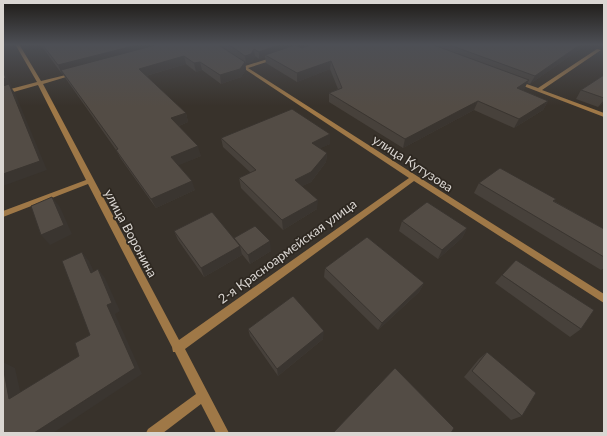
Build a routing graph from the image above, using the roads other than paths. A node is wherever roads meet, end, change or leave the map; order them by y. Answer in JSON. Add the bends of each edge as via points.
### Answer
{"nodes":[{"id":1,"x":29,"y":64,"type":"edge"},
{"id":2,"x":241,"y":64,"type":"edge"},
{"id":3,"x":253,"y":64,"type":"edge"},
{"id":4,"x":577,"y":64,"type":"edge"},
{"id":5,"x":245,"y":67,"type":"junction"},
{"id":6,"x":78,"y":73,"type":"edge"},
{"id":7,"x":510,"y":80,"type":"edge"},
{"id":8,"x":40,"y":84,"type":"junction"},
{"id":9,"x":539,"y":90,"type":"junction"},
{"id":10,"x":3,"y":93,"type":"edge"},
{"id":11,"x":604,"y":115,"type":"edge"},
{"id":12,"x":414,"y":178,"type":"junction"},
{"id":13,"x":90,"y":181,"type":"junction"},
{"id":14,"x":3,"y":214,"type":"edge"},
{"id":15,"x":604,"y":299,"type":"edge"},
{"id":16,"x":177,"y":348,"type":"junction"},
{"id":17,"x":203,"y":396,"type":"junction"},
{"id":18,"x":152,"y":433,"type":"edge"},
{"id":19,"x":223,"y":433,"type":"edge"}],
"edges":[{"from":1,"to":8,"type":"street","name":"улица Воронина"},
{"from":2,"to":5,"type":"street","name":"улица Кутузова"},
{"from":3,"to":5,"type":"street"},
{"from":4,"to":9,"type":"street"},
{"from":5,"to":12,"type":"street","name":"улица Кутузова"},
{"from":6,"to":8,"type":"street"},
{"from":7,"to":9,"type":"street"},
{"from":8,"to":10,"type":"street"},
{"from":8,"to":13,"type":"street","name":"улица Воронина"},
{"from":9,"to":11,"type":"street"},
{"from":12,"to":15,"type":"street","name":"улица Кутузова"},
{"from":12,"to":16,"type":"street","name":"2-я Красноармейская улица"},
{"from":13,"to":14,"type":"street"},
{"from":13,"to":16,"type":"street","name":"улица Воронина"},
{"from":16,"to":17,"type":"street","name":"улица Воронина"},
{"from":17,"to":18,"type":"street"},
{"from":17,"to":19,"type":"street","name":"улица Воронина"}]}
